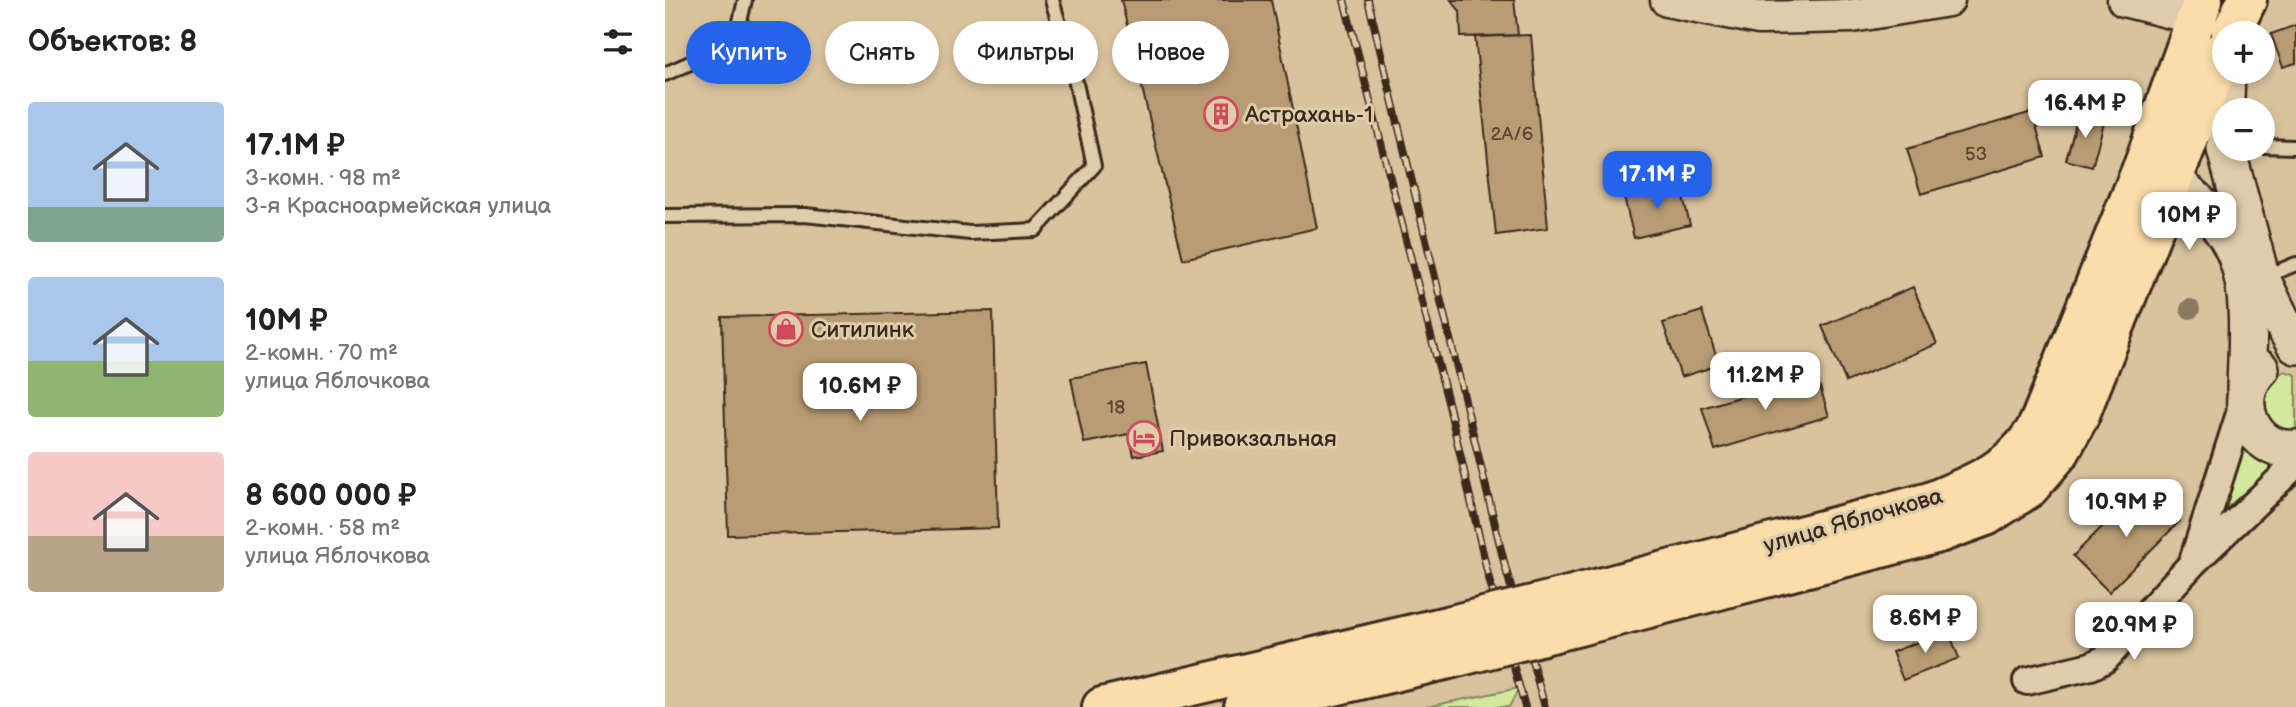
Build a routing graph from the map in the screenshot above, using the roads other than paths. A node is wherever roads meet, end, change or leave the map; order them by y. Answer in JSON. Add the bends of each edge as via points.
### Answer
{"nodes":[{"id":1,"x":745,"y":0,"type":"edge"},
{"id":2,"x":1052,"y":0,"type":"edge"},
{"id":3,"x":1667,"y":0,"type":"edge"},
{"id":4,"x":1948,"y":0,"type":"edge"},
{"id":5,"x":2125,"y":0,"type":"edge"},
{"id":6,"x":2247,"y":0,"type":"edge"},
{"id":7,"x":2199,"y":9,"type":"edge"},
{"id":8,"x":2237,"y":21,"type":"edge"},
{"id":9,"x":665,"y":74,"type":"edge"},
{"id":10,"x":2212,"y":81,"type":"edge"},
{"id":11,"x":2275,"y":146,"type":"edge"},
{"id":12,"x":2296,"y":147,"type":"edge"},
{"id":13,"x":2232,"y":161,"type":"edge"},
{"id":14,"x":2173,"y":180,"type":"junction"},
{"id":15,"x":665,"y":216,"type":"edge"},
{"id":16,"x":2154,"y":228,"type":"junction"},
{"id":17,"x":2221,"y":228,"type":"junction"},
{"id":18,"x":2296,"y":264,"type":"edge"},
{"id":19,"x":2261,"y":279,"type":"junction"},
{"id":20,"x":2296,"y":345,"type":"edge"},
{"id":21,"x":2296,"y":358,"type":"edge"},
{"id":22,"x":2245,"y":395,"type":"junction"},
{"id":23,"x":2296,"y":449,"type":"edge"},
{"id":24,"x":2296,"y":464,"type":"edge"},
{"id":25,"x":2193,"y":563,"type":"junction"},
{"id":26,"x":1574,"y":611,"type":"junction"},
{"id":27,"x":1446,"y":643,"type":"junction"},
{"id":28,"x":2027,"y":681,"type":"dead end"},
{"id":29,"x":1102,"y":707,"type":"edge"},
{"id":30,"x":1244,"y":707,"type":"edge"}],
"edges":[{"from":1,"to":9,"type":"lane","via":[[735,43]]},
{"from":2,"to":15,"type":"lane","via":[[1094,166],[1035,230],[971,233],[805,215]]},
{"from":3,"to":4,"type":"street","via":[[1759,18],[1852,16]]},
{"from":5,"to":7,"type":"street"},
{"from":6,"to":8,"type":"main road"},
{"from":7,"to":26,"type":"main road","name":"улица Яблочкова","via":[[2145,161],[2049,399],[2034,433],[2008,464],[1930,502]]},
{"from":10,"to":14,"type":"main road","name":"улица Яблочкова"},
{"from":11,"to":12,"type":"lane"},
{"from":13,"to":19,"type":"main road"},
{"from":14,"to":16,"type":"main road","name":"улица Яблочкова"},
{"from":14,"to":17,"type":"main road"},
{"from":16,"to":17,"type":"main road","via":[[2189,223]]},
{"from":16,"to":26,"type":"main road","name":"улица Яблочкова","via":[[2080,414],[2060,452],[2029,488],[1986,516],[1939,533]]},
{"from":17,"to":22,"type":"main road","via":[[2236,255],[2244,289]]},
{"from":18,"to":19,"type":"lane"},
{"from":19,"to":20,"type":"main road"},
{"from":21,"to":22,"type":"main road","via":[[2276,359],[2263,366]]},
{"from":22,"to":23,"type":"main road","via":[[2250,425],[2257,435],[2279,448]]},
{"from":22,"to":25,"type":"street"},
{"from":24,"to":25,"type":"street"},
{"from":25,"to":28,"type":"street","via":[[2105,659]]},
{"from":26,"to":27,"type":"main road","bridge":true},
{"from":27,"to":29,"type":"main road"},
{"from":27,"to":30,"type":"main road"}]}
